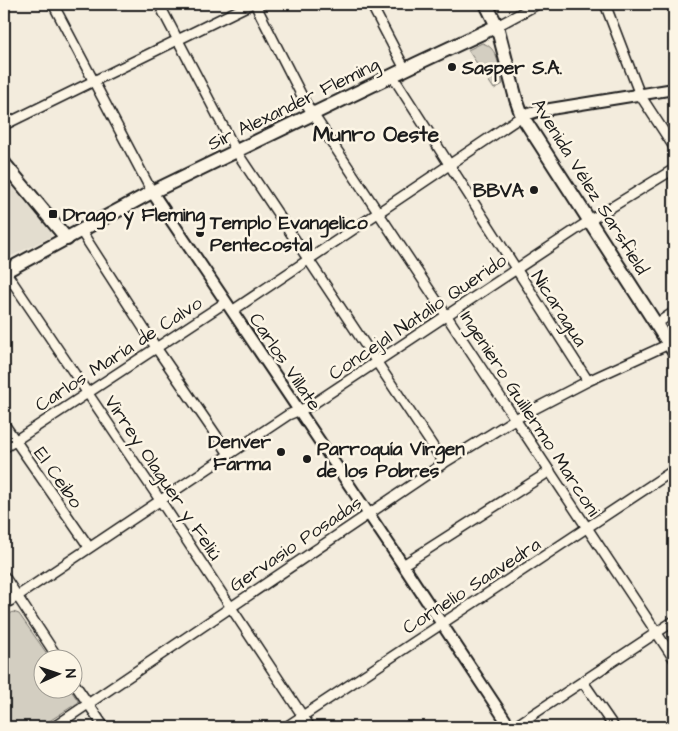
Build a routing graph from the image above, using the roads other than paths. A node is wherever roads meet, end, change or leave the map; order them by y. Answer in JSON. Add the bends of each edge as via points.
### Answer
{"nodes":[{"id":1,"x":53,"y":4,"type":"edge"},
{"id":2,"x":159,"y":4,"type":"edge"},
{"id":3,"x":251,"y":4,"type":"edge"},
{"id":4,"x":256,"y":4,"type":"edge"},
{"id":5,"x":371,"y":4,"type":"edge"},
{"id":6,"x":486,"y":4,"type":"edge"},
{"id":7,"x":538,"y":4,"type":"edge"},
{"id":8,"x":605,"y":4,"type":"edge"},
{"id":9,"x":497,"y":26,"type":"junction"},
{"id":10,"x":178,"y":41,"type":"junction"},
{"id":11,"x":405,"y":69,"type":"junction"},
{"id":12,"x":392,"y":76,"type":"junction"},
{"id":13,"x":94,"y":82,"type":"junction"},
{"id":14,"x":674,"y":89,"type":"edge"},
{"id":15,"x":640,"y":95,"type":"junction"},
{"id":16,"x":314,"y":114,"type":"junction"},
{"id":17,"x":522,"y":116,"type":"junction"},
{"id":18,"x":4,"y":125,"type":"edge"},
{"id":19,"x":674,"y":147,"type":"edge"},
{"id":20,"x":236,"y":151,"type":"junction"},
{"id":21,"x":4,"y":163,"type":"edge"},
{"id":22,"x":449,"y":164,"type":"junction"},
{"id":23,"x":674,"y":169,"type":"edge"},
{"id":24,"x":152,"y":192,"type":"junction"},
{"id":25,"x":379,"y":212,"type":"junction"},
{"id":26,"x":589,"y":221,"type":"junction"},
{"id":27,"x":81,"y":231,"type":"junction"},
{"id":28,"x":67,"y":238,"type":"junction"},
{"id":29,"x":308,"y":259,"type":"junction"},
{"id":30,"x":516,"y":269,"type":"junction"},
{"id":31,"x":5,"y":271,"type":"edge"},
{"id":32,"x":229,"y":307,"type":"junction"},
{"id":33,"x":674,"y":312,"type":"edge"},
{"id":34,"x":448,"y":316,"type":"junction"},
{"id":35,"x":656,"y":324,"type":"junction"},
{"id":36,"x":672,"y":348,"type":"edge"},
{"id":37,"x":157,"y":349,"type":"junction"},
{"id":38,"x":377,"y":363,"type":"junction"},
{"id":39,"x":588,"y":381,"type":"junction"},
{"id":40,"x":89,"y":394,"type":"junction"},
{"id":41,"x":298,"y":410,"type":"junction"},
{"id":42,"x":515,"y":418,"type":"junction"},
{"id":43,"x":4,"y":424,"type":"edge"},
{"id":44,"x":14,"y":441,"type":"junction"},
{"id":45,"x":4,"y":448,"type":"edge"},
{"id":46,"x":229,"y":454,"type":"junction"},
{"id":47,"x":444,"y":463,"type":"junction"},
{"id":48,"x":674,"y":470,"type":"edge"},
{"id":49,"x":550,"y":471,"type":"junction"},
{"id":50,"x":160,"y":500,"type":"junction"},
{"id":51,"x":369,"y":514,"type":"junction"},
{"id":52,"x":587,"y":528,"type":"junction"},
{"id":53,"x":89,"y":547,"type":"junction"},
{"id":54,"x":403,"y":565,"type":"junction"},
{"id":55,"x":4,"y":576,"type":"edge"},
{"id":56,"x":17,"y":596,"type":"junction"},
{"id":57,"x":4,"y":606,"type":"edge"},
{"id":58,"x":230,"y":607,"type":"junction"},
{"id":59,"x":674,"y":621,"type":"edge"},
{"id":60,"x":441,"y":623,"type":"junction"},
{"id":61,"x":657,"y":632,"type":"junction"},
{"id":62,"x":51,"y":648,"type":"edge"},
{"id":63,"x":674,"y":659,"type":"edge"},
{"id":64,"x":583,"y":682,"type":"junction"},
{"id":65,"x":82,"y":695,"type":"edge"},
{"id":66,"x":88,"y":704,"type":"junction"},
{"id":67,"x":302,"y":716,"type":"junction"},
{"id":68,"x":54,"y":727,"type":"edge"},
{"id":69,"x":104,"y":727,"type":"edge"},
{"id":70,"x":286,"y":727,"type":"edge"},
{"id":71,"x":310,"y":727,"type":"edge"},
{"id":72,"x":510,"y":727,"type":"edge"},
{"id":73,"x":514,"y":727,"type":"edge"},
{"id":74,"x":614,"y":727,"type":"edge"}],
"edges":[{"from":1,"to":13,"type":"street","name":"Carlos Villate"},
{"from":2,"to":10,"type":"street"},
{"from":3,"to":10,"type":"street"},
{"from":4,"to":16,"type":"street","name":"Ingeniero Guillermo Marconi"},
{"from":5,"to":11,"type":"street"},
{"from":6,"to":9,"type":"main road","name":"Avenida Vélez Sarsfield"},
{"from":7,"to":9,"type":"street","name":"Sir Alexander Fleming"},
{"from":8,"to":15,"type":"street"},
{"from":9,"to":11,"type":"main road","name":"Sir Alexander Fleming"},
{"from":9,"to":17,"type":"main road","name":"Avenida Vélez Sarsfield"},
{"from":10,"to":13,"type":"street"},
{"from":10,"to":20,"type":"street"},
{"from":11,"to":12,"type":"main road","name":"Sir Alexander Fleming"},
{"from":12,"to":16,"type":"main road","name":"Sir Alexander Fleming"},
{"from":12,"to":22,"type":"street","name":"Nicaragua"},
{"from":13,"to":18,"type":"street"},
{"from":13,"to":24,"type":"street","name":"Carlos Villate"},
{"from":14,"to":15,"type":"street","name":"Carlos María de Calvo"},
{"from":15,"to":17,"type":"street","name":"Carlos María de Calvo"},
{"from":15,"to":19,"type":"street"},
{"from":16,"to":20,"type":"main road","name":"Sir Alexander Fleming"},
{"from":16,"to":25,"type":"street","name":"Ingeniero Guillermo Marconi"},
{"from":17,"to":22,"type":"street","name":"Carlos María de Calvo"},
{"from":17,"to":26,"type":"main road","name":"Avenida Vélez Sarsfield"},
{"from":20,"to":24,"type":"main road","name":"Sir Alexander Fleming"},
{"from":20,"to":29,"type":"street"},
{"from":21,"to":28,"type":"main road"},
{"from":22,"to":25,"type":"street","name":"Carlos María de Calvo"},
{"from":22,"to":30,"type":"street","name":"Nicaragua"},
{"from":23,"to":26,"type":"street","name":"Concejal Natalio Querido"},
{"from":24,"to":27,"type":"main road","name":"Sir Alexander Fleming"},
{"from":24,"to":32,"type":"street","name":"Carlos Villate"},
{"from":25,"to":29,"type":"street","name":"Carlos María de Calvo"},
{"from":25,"to":34,"type":"street","name":"Ingeniero Guillermo Marconi"},
{"from":26,"to":30,"type":"street","name":"Concejal Natalio Querido"},
{"from":26,"to":35,"type":"main road","name":"Avenida Vélez Sarsfield"},
{"from":27,"to":28,"type":"main road","name":"Sir Alexander Fleming"},
{"from":27,"to":37,"type":"street"},
{"from":28,"to":31,"type":"main road","name":"Sir Alexander Fleming"},
{"from":29,"to":32,"type":"street","name":"Carlos María de Calvo"},
{"from":29,"to":38,"type":"street"},
{"from":30,"to":34,"type":"street","name":"Concejal Natalio Querido"},
{"from":30,"to":39,"type":"street","name":"Nicaragua"},
{"from":31,"to":40,"type":"street","name":"Virrey Olaguer y Feliú"},
{"from":32,"to":37,"type":"street","name":"Carlos María de Calvo"},
{"from":32,"to":41,"type":"street","name":"Carlos Villate"},
{"from":33,"to":35,"type":"street"},
{"from":34,"to":38,"type":"street","name":"Concejal Natalio Querido"},
{"from":34,"to":42,"type":"street","name":"Ingeniero Guillermo Marconi"},
{"from":35,"to":36,"type":"main road","name":"Avenida Vélez Sarsfield"},
{"from":36,"to":39,"type":"street","name":"Gervasio Posadas"},
{"from":37,"to":40,"type":"street","name":"Carlos María de Calvo"},
{"from":37,"to":46,"type":"street"},
{"from":38,"to":41,"type":"street","name":"Concejal Natalio Querido","via":[[310,406]]},
{"from":38,"to":47,"type":"street"},
{"from":39,"to":42,"type":"street","name":"Gervasio Posadas"},
{"from":40,"to":44,"type":"street","name":"Carlos María de Calvo"},
{"from":40,"to":50,"type":"street","name":"Virrey Olaguer y Feliú"},
{"from":41,"to":46,"type":"street","name":"Concejal Natalio Querido"},
{"from":41,"to":51,"type":"street","name":"Carlos Villate"},
{"from":42,"to":47,"type":"street","name":"Gervasio Posadas"},
{"from":42,"to":49,"type":"street","name":"Ingeniero Guillermo Marconi"},
{"from":43,"to":44,"type":"street","name":"El Ceibo"},
{"from":44,"to":45,"type":"street","name":"Carlos María de Calvo"},
{"from":44,"to":53,"type":"street","name":"El Ceibo"},
{"from":46,"to":50,"type":"street","name":"Concejal Natalio Querido"},
{"from":47,"to":51,"type":"street","name":"Gervasio Posadas"},
{"from":48,"to":52,"type":"street","name":"Cornelio Saavedra"},
{"from":49,"to":52,"type":"street","name":"Ingeniero Guillermo Marconi"},
{"from":49,"to":54,"type":"street"},
{"from":50,"to":53,"type":"street","name":"Concejal Natalio Querido"},
{"from":50,"to":58,"type":"street","name":"Virrey Olaguer y Feliú"},
{"from":51,"to":54,"type":"street","name":"Carlos Villate"},
{"from":51,"to":58,"type":"street","name":"Gervasio Posadas"},
{"from":52,"to":60,"type":"street","name":"Cornelio Saavedra"},
{"from":52,"to":61,"type":"street","name":"Ingeniero Guillermo Marconi"},
{"from":53,"to":56,"type":"street","name":"Concejal Natalio Querido"},
{"from":54,"to":60,"type":"street","name":"Carlos Villate"},
{"from":55,"to":56,"type":"street"},
{"from":56,"to":57,"type":"street","name":"Concejal Natalio Querido"},
{"from":56,"to":62,"type":"street"},
{"from":58,"to":66,"type":"street","name":"Gervasio Posadas"},
{"from":58,"to":67,"type":"street","name":"Virrey Olaguer y Feliú"},
{"from":59,"to":61,"type":"street"},
{"from":60,"to":67,"type":"street","name":"Cornelio Saavedra"},
{"from":60,"to":72,"type":"street","name":"Carlos Villate"},
{"from":61,"to":63,"type":"street","name":"Ingeniero Guillermo Marconi"},
{"from":61,"to":64,"type":"street"},
{"from":64,"to":73,"type":"street"},
{"from":64,"to":74,"type":"street"},
{"from":65,"to":66,"type":"street"},
{"from":66,"to":68,"type":"street","name":"Gervasio Posadas"},
{"from":66,"to":69,"type":"street"},
{"from":67,"to":70,"type":"street","name":"Cornelio Saavedra"},
{"from":67,"to":71,"type":"street","name":"Virrey Olaguer y Feliú"}]}
